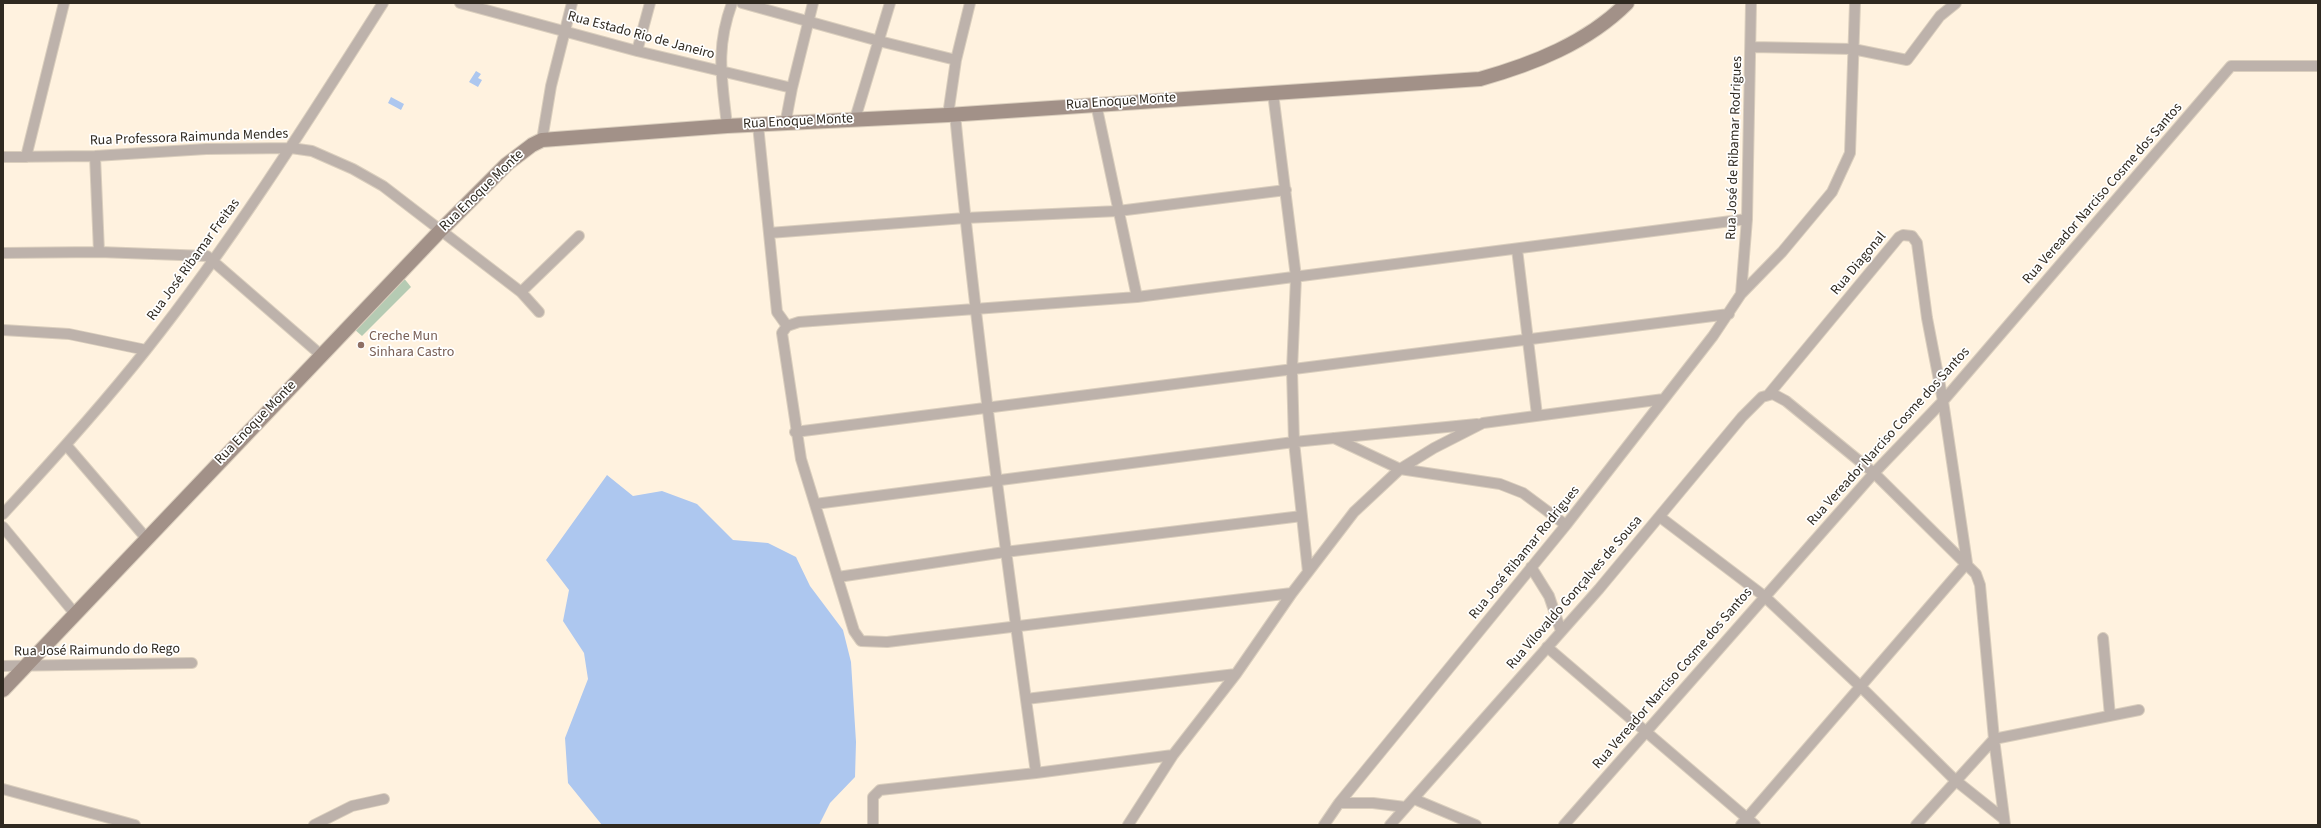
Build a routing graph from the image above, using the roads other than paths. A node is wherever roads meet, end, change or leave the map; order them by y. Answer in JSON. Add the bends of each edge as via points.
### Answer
{"nodes":[{"id":1,"x":64,"y":3,"type":"edge"},
{"id":2,"x":383,"y":3,"type":"edge"},
{"id":3,"x":460,"y":3,"type":"edge"},
{"id":4,"x":572,"y":3,"type":"edge"},
{"id":5,"x":650,"y":3,"type":"edge"},
{"id":6,"x":732,"y":3,"type":"edge"},
{"id":7,"x":742,"y":3,"type":"edge"},
{"id":8,"x":813,"y":3,"type":"edge"},
{"id":9,"x":890,"y":3,"type":"edge"},
{"id":10,"x":970,"y":3,"type":"edge"},
{"id":11,"x":1627,"y":3,"type":"edge"},
{"id":12,"x":1751,"y":3,"type":"edge"},
{"id":13,"x":1855,"y":3,"type":"edge"},
{"id":14,"x":1956,"y":3,"type":"edge"},
{"id":15,"x":809,"y":22,"type":"junction"},
{"id":16,"x":564,"y":30,"type":"junction"},
{"id":17,"x":879,"y":41,"type":"junction"},
{"id":18,"x":1752,"y":47,"type":"junction"},
{"id":19,"x":1853,"y":49,"type":"junction"},
{"id":20,"x":637,"y":52,"type":"junction"},
{"id":21,"x":956,"y":60,"type":"junction"},
{"id":22,"x":2318,"y":66,"type":"edge"},
{"id":23,"x":721,"y":71,"type":"junction"},
{"id":24,"x":792,"y":88,"type":"junction"},
{"id":25,"x":1273,"y":93,"type":"junction"},
{"id":26,"x":1096,"y":104,"type":"junction"},
{"id":27,"x":952,"y":114,"type":"junction"},
{"id":28,"x":855,"y":119,"type":"junction"},
{"id":29,"x":785,"y":124,"type":"junction"},
{"id":30,"x":758,"y":125,"type":"junction"},
{"id":31,"x":727,"y":126,"type":"junction"},
{"id":32,"x":542,"y":140,"type":"junction"},
{"id":33,"x":291,"y":148,"type":"junction"},
{"id":34,"x":94,"y":156,"type":"junction"},
{"id":35,"x":3,"y":157,"type":"edge"},
{"id":36,"x":26,"y":157,"type":"junction"},
{"id":37,"x":1286,"y":190,"type":"junction"},
{"id":38,"x":1118,"y":211,"type":"junction"},
{"id":39,"x":965,"y":218,"type":"junction"},
{"id":40,"x":1747,"y":219,"type":"junction"},
{"id":41,"x":441,"y":230,"type":"junction"},
{"id":42,"x":769,"y":234,"type":"junction"},
{"id":43,"x":579,"y":236,"type":"dead end"},
{"id":44,"x":1517,"y":249,"type":"junction"},
{"id":45,"x":99,"y":252,"type":"junction"},
{"id":46,"x":3,"y":253,"type":"edge"},
{"id":47,"x":213,"y":260,"type":"junction"},
{"id":48,"x":1296,"y":277,"type":"junction"},
{"id":49,"x":521,"y":292,"type":"junction"},
{"id":50,"x":1742,"y":294,"type":"junction"},
{"id":51,"x":1137,"y":297,"type":"junction"},
{"id":52,"x":974,"y":309,"type":"junction"},
{"id":53,"x":539,"y":312,"type":"dead end"},
{"id":54,"x":1729,"y":314,"type":"junction"},
{"id":55,"x":787,"y":326,"type":"junction"},
{"id":56,"x":3,"y":330,"type":"edge"},
{"id":57,"x":1528,"y":340,"type":"junction"},
{"id":58,"x":146,"y":350,"type":"junction"},
{"id":59,"x":321,"y":354,"type":"junction"},
{"id":60,"x":1292,"y":370,"type":"junction"},
{"id":61,"x":1769,"y":394,"type":"junction"},
{"id":62,"x":1664,"y":399,"type":"junction"},
{"id":63,"x":1943,"y":401,"type":"junction"},
{"id":64,"x":986,"y":408,"type":"junction"},
{"id":65,"x":1537,"y":415,"type":"junction"},
{"id":66,"x":1483,"y":423,"type":"junction"},
{"id":67,"x":795,"y":432,"type":"junction"},
{"id":68,"x":1334,"y":437,"type":"junction"},
{"id":69,"x":1294,"y":442,"type":"junction"},
{"id":70,"x":67,"y":446,"type":"junction"},
{"id":71,"x":1400,"y":469,"type":"junction"},
{"id":72,"x":1874,"y":472,"type":"junction"},
{"id":73,"x":997,"y":481,"type":"junction"},
{"id":74,"x":814,"y":504,"type":"junction"},
{"id":75,"x":3,"y":514,"type":"edge"},
{"id":76,"x":1302,"y":516,"type":"junction"},
{"id":77,"x":1660,"y":517,"type":"junction"},
{"id":78,"x":1566,"y":525,"type":"junction"},
{"id":79,"x":3,"y":527,"type":"edge"},
{"id":80,"x":146,"y":538,"type":"junction"},
{"id":81,"x":1005,"y":552,"type":"junction"},
{"id":82,"x":1967,"y":563,"type":"junction"},
{"id":83,"x":1531,"y":567,"type":"junction"},
{"id":84,"x":1308,"y":572,"type":"junction"},
{"id":85,"x":838,"y":577,"type":"junction"},
{"id":86,"x":1292,"y":593,"type":"junction"},
{"id":87,"x":1764,"y":596,"type":"junction"},
{"id":88,"x":76,"y":615,"type":"junction"},
{"id":89,"x":1015,"y":626,"type":"junction"},
{"id":90,"x":1561,"y":631,"type":"junction"},
{"id":91,"x":2103,"y":638,"type":"dead end"},
{"id":92,"x":1547,"y":647,"type":"junction"},
{"id":93,"x":192,"y":663,"type":"dead end"},
{"id":94,"x":3,"y":666,"type":"edge"},
{"id":95,"x":27,"y":666,"type":"junction"},
{"id":96,"x":1236,"y":674,"type":"junction"},
{"id":97,"x":1861,"y":687,"type":"junction"},
{"id":98,"x":3,"y":690,"type":"edge"},
{"id":99,"x":1026,"y":699,"type":"junction"},
{"id":100,"x":2139,"y":710,"type":"dead end"},
{"id":101,"x":2110,"y":716,"type":"junction"},
{"id":102,"x":1647,"y":731,"type":"junction"},
{"id":103,"x":1994,"y":739,"type":"junction"},
{"id":104,"x":1173,"y":755,"type":"junction"},
{"id":105,"x":1036,"y":773,"type":"junction"},
{"id":106,"x":1955,"y":780,"type":"junction"},
{"id":107,"x":3,"y":789,"type":"edge"},
{"id":108,"x":384,"y":799,"type":"dead end"},
{"id":109,"x":1414,"y":799,"type":"junction"},
{"id":110,"x":1339,"y":803,"type":"junction"},
{"id":111,"x":1405,"y":807,"type":"junction"},
{"id":112,"x":2004,"y":822,"type":"edge"},
{"id":113,"x":1748,"y":823,"type":"edge"},
{"id":114,"x":135,"y":825,"type":"edge"},
{"id":115,"x":314,"y":825,"type":"edge"},
{"id":116,"x":874,"y":825,"type":"edge"},
{"id":117,"x":1128,"y":825,"type":"edge"},
{"id":118,"x":1324,"y":825,"type":"edge"},
{"id":119,"x":1390,"y":825,"type":"edge"},
{"id":120,"x":1476,"y":825,"type":"edge"},
{"id":121,"x":1564,"y":825,"type":"edge"},
{"id":122,"x":1916,"y":825,"type":"edge"}],
"edges":[{"from":1,"to":36,"type":"street"},
{"from":2,"to":33,"type":"street","name":"Rua José Ribamar Freitas"},
{"from":3,"to":16,"type":"street","name":"Rua Estado Rio de Janeiro"},
{"from":4,"to":16,"type":"street"},
{"from":5,"to":20,"type":"street"},
{"from":6,"to":23,"type":"street","via":[[722,39]]},
{"from":7,"to":15,"type":"street"},
{"from":8,"to":15,"type":"street"},
{"from":9,"to":17,"type":"street"},
{"from":10,"to":21,"type":"street"},
{"from":11,"to":25,"type":"main road","name":"Rua Enoque Monte","via":[[1579,40],[1526,66],[1480,79]]},
{"from":12,"to":18,"type":"street","name":"Rua José de Ribamar Rodrigues"},
{"from":13,"to":19,"type":"street","name":"Rua José Ribamar Rodrigues"},
{"from":14,"to":19,"type":"street","via":[[1940,16],[1907,60]]},
{"from":15,"to":17,"type":"street"},
{"from":15,"to":24,"type":"street"},
{"from":16,"to":20,"type":"street","name":"Rua Estado Rio de Janeiro"},
{"from":16,"to":32,"type":"street"},
{"from":17,"to":21,"type":"street"},
{"from":17,"to":28,"type":"street"},
{"from":18,"to":19,"type":"street"},
{"from":18,"to":40,"type":"street","name":"Rua José de Ribamar Rodrigues"},
{"from":19,"to":50,"type":"street","name":"Rua José Ribamar Rodrigues","via":[[1852,139],[1844,170],[1832,192],[1782,252]]},
{"from":20,"to":23,"type":"street","name":"Rua Estado Rio de Janeiro"},
{"from":21,"to":27,"type":"street"},
{"from":22,"to":63,"type":"street","name":"Rua Vereador Narciso Cosme dos Santos","via":[[2231,66]]},
{"from":23,"to":24,"type":"street","name":"Rua Estado Rio de Janeiro"},
{"from":23,"to":31,"type":"street"},
{"from":24,"to":29,"type":"street"},
{"from":25,"to":26,"type":"main road","name":"Rua Enoque Monte"},
{"from":25,"to":37,"type":"street"},
{"from":26,"to":27,"type":"main road","name":"Rua Enoque Monte"},
{"from":26,"to":38,"type":"street"},
{"from":27,"to":28,"type":"main road","name":"Rua Enoque Monte"},
{"from":27,"to":39,"type":"street"},
{"from":28,"to":29,"type":"main road","name":"Rua Enoque Monte"},
{"from":29,"to":30,"type":"main road","name":"Rua Enoque Monte"},
{"from":30,"to":31,"type":"main road","name":"Rua Enoque Monte"},
{"from":30,"to":42,"type":"street"},
{"from":31,"to":32,"type":"main road","name":"Rua Enoque Monte"},
{"from":32,"to":41,"type":"main road","name":"Rua Enoque Monte","via":[[507,164]]},
{"from":33,"to":34,"type":"street","name":"Rua Professora Raimunda Mendes"},
{"from":33,"to":41,"type":"street","name":"Rua Professora Raimunda Mendes","via":[[312,151],[353,169],[383,186]]},
{"from":33,"to":47,"type":"street","name":"Rua José Ribamar Freitas"},
{"from":34,"to":36,"type":"street","name":"Rua Professora Raimunda Mendes"},
{"from":34,"to":45,"type":"street"},
{"from":35,"to":36,"type":"street","name":"Rua Professora Raimunda Mendes"},
{"from":37,"to":38,"type":"street"},
{"from":37,"to":48,"type":"street"},
{"from":38,"to":39,"type":"street"},
{"from":38,"to":51,"type":"street"},
{"from":39,"to":42,"type":"street"},
{"from":39,"to":52,"type":"street"},
{"from":40,"to":44,"type":"street"},
{"from":40,"to":50,"type":"street","name":"Rua José de Ribamar Rodrigues"},
{"from":41,"to":49,"type":"street","name":"Rua Professora Raimunda Mendes"},
{"from":41,"to":59,"type":"main road","name":"Rua Enoque Monte"},
{"from":42,"to":55,"type":"street","via":[[777,312]]},
{"from":43,"to":49,"type":"street"},
{"from":44,"to":48,"type":"street"},
{"from":44,"to":57,"type":"street"},
{"from":45,"to":46,"type":"street"},
{"from":45,"to":47,"type":"street","via":[[201,255]]},
{"from":47,"to":58,"type":"street","name":"Rua José Ribamar Freitas"},
{"from":47,"to":59,"type":"street"},
{"from":48,"to":51,"type":"street"},
{"from":48,"to":60,"type":"street"},
{"from":49,"to":53,"type":"street","name":"Rua Professora Raimunda Mendes"},
{"from":50,"to":54,"type":"street","name":"Rua José Ribamar Rodrigues"},
{"from":51,"to":52,"type":"street"},
{"from":52,"to":55,"type":"street","via":[[799,322]]},
{"from":52,"to":64,"type":"street"},
{"from":54,"to":57,"type":"street"},
{"from":54,"to":62,"type":"street","name":"Rua José Ribamar Rodrigues"},
{"from":55,"to":67,"type":"street","via":[[781,338]]},
{"from":56,"to":58,"type":"street","via":[[69,334]]},
{"from":57,"to":60,"type":"street"},
{"from":57,"to":65,"type":"street"},
{"from":58,"to":70,"type":"street","name":"Rua José Ribamar Freitas"},
{"from":59,"to":80,"type":"main road","name":"Rua Enoque Monte"},
{"from":60,"to":64,"type":"street"},
{"from":60,"to":69,"type":"street"},
{"from":61,"to":63,"type":"street","name":"Rua Diagonal","via":[[1903,235],[1912,236],[1917,243],[1927,318]]},
{"from":61,"to":72,"type":"street","via":[[1777,394]]},
{"from":61,"to":77,"type":"street","name":"Rua Vilovaldo Gonçalves de Sousa","via":[[1762,397],[1742,417]]},
{"from":62,"to":65,"type":"street"},
{"from":62,"to":78,"type":"street","name":"Rua José Ribamar Rodrigues"},
{"from":63,"to":72,"type":"street","name":"Rua Vereador Narciso Cosme dos Santos"},
{"from":63,"to":82,"type":"street"},
{"from":64,"to":67,"type":"street"},
{"from":64,"to":73,"type":"street"},
{"from":65,"to":66,"type":"street"},
{"from":66,"to":68,"type":"street"},
{"from":66,"to":71,"type":"street"},
{"from":67,"to":74,"type":"street"},
{"from":68,"to":69,"type":"street"},
{"from":68,"to":71,"type":"street"},
{"from":69,"to":73,"type":"street"},
{"from":69,"to":76,"type":"street"},
{"from":70,"to":75,"type":"street","name":"Rua José Ribamar Freitas"},
{"from":70,"to":80,"type":"street"},
{"from":71,"to":78,"type":"street","via":[[1500,484],[1523,493]]},
{"from":71,"to":84,"type":"street","via":[[1354,512]]},
{"from":72,"to":82,"type":"street"},
{"from":72,"to":87,"type":"street","name":"Rua Vereador Narciso Cosme dos Santos"},
{"from":73,"to":74,"type":"street"},
{"from":73,"to":81,"type":"street"},
{"from":74,"to":85,"type":"street"},
{"from":76,"to":81,"type":"street"},
{"from":76,"to":84,"type":"street"},
{"from":77,"to":87,"type":"street"},
{"from":77,"to":90,"type":"street","name":"Rua Vilovaldo Gonçalves de Sousa"},
{"from":78,"to":83,"type":"street","name":"Rua José Ribamar Rodrigues"},
{"from":79,"to":88,"type":"street"},
{"from":80,"to":88,"type":"main road","name":"Rua Enoque Monte"},
{"from":81,"to":85,"type":"street"},
{"from":81,"to":89,"type":"street"},
{"from":82,"to":97,"type":"street"},
{"from":82,"to":103,"type":"street","via":[[1976,574],[1980,585]]},
{"from":83,"to":90,"type":"street","via":[[1548,596]]},
{"from":83,"to":110,"type":"street","name":"Rua José Ribamar Rodrigues"},
{"from":84,"to":86,"type":"street"},
{"from":85,"to":89,"type":"street","via":[[854,631],[862,641],[868,643]]},
{"from":86,"to":89,"type":"street"},
{"from":86,"to":96,"type":"street"},
{"from":87,"to":97,"type":"street"},
{"from":87,"to":102,"type":"street","name":"Rua Vereador Narciso Cosme dos Santos"},
{"from":88,"to":95,"type":"main road","name":"Rua Enoque Monte"},
{"from":89,"to":99,"type":"street"},
{"from":90,"to":92,"type":"street","name":"Rua Vilovaldo Gonçalves de Sousa"},
{"from":91,"to":101,"type":"street"},
{"from":92,"to":102,"type":"street"},
{"from":92,"to":109,"type":"street","name":"Rua Vilovaldo Gonçalves de Sousa"},
{"from":93,"to":95,"type":"street","name":"Rua José Raimundo do Rego"},
{"from":94,"to":95,"type":"street","name":"Rua José Raimundo do Rego"},
{"from":95,"to":98,"type":"main road","name":"Rua Enoque Monte"},
{"from":96,"to":99,"type":"street"},
{"from":96,"to":104,"type":"street"},
{"from":97,"to":106,"type":"street"},
{"from":97,"to":113,"type":"street"},
{"from":99,"to":105,"type":"street"},
{"from":100,"to":101,"type":"street"},
{"from":101,"to":103,"type":"street"},
{"from":102,"to":113,"type":"street"},
{"from":102,"to":121,"type":"street","name":"Rua Vereador Narciso Cosme dos Santos"},
{"from":103,"to":106,"type":"street"},
{"from":103,"to":112,"type":"street"},
{"from":104,"to":105,"type":"street"},
{"from":104,"to":117,"type":"street"},
{"from":105,"to":116,"type":"street","via":[[880,790],[873,797]]},
{"from":106,"to":112,"type":"street"},
{"from":106,"to":122,"type":"street"},
{"from":107,"to":114,"type":"street"},
{"from":108,"to":115,"type":"street","via":[[352,806]]},
{"from":109,"to":111,"type":"street","name":"Rua Vilovaldo Gonçalves de Sousa"},
{"from":109,"to":120,"type":"street"},
{"from":110,"to":111,"type":"street"},
{"from":110,"to":118,"type":"street","name":"Rua José Ribamar Rodrigues"},
{"from":111,"to":119,"type":"street","name":"Rua Vilovaldo Gonçalves de Sousa"}]}
